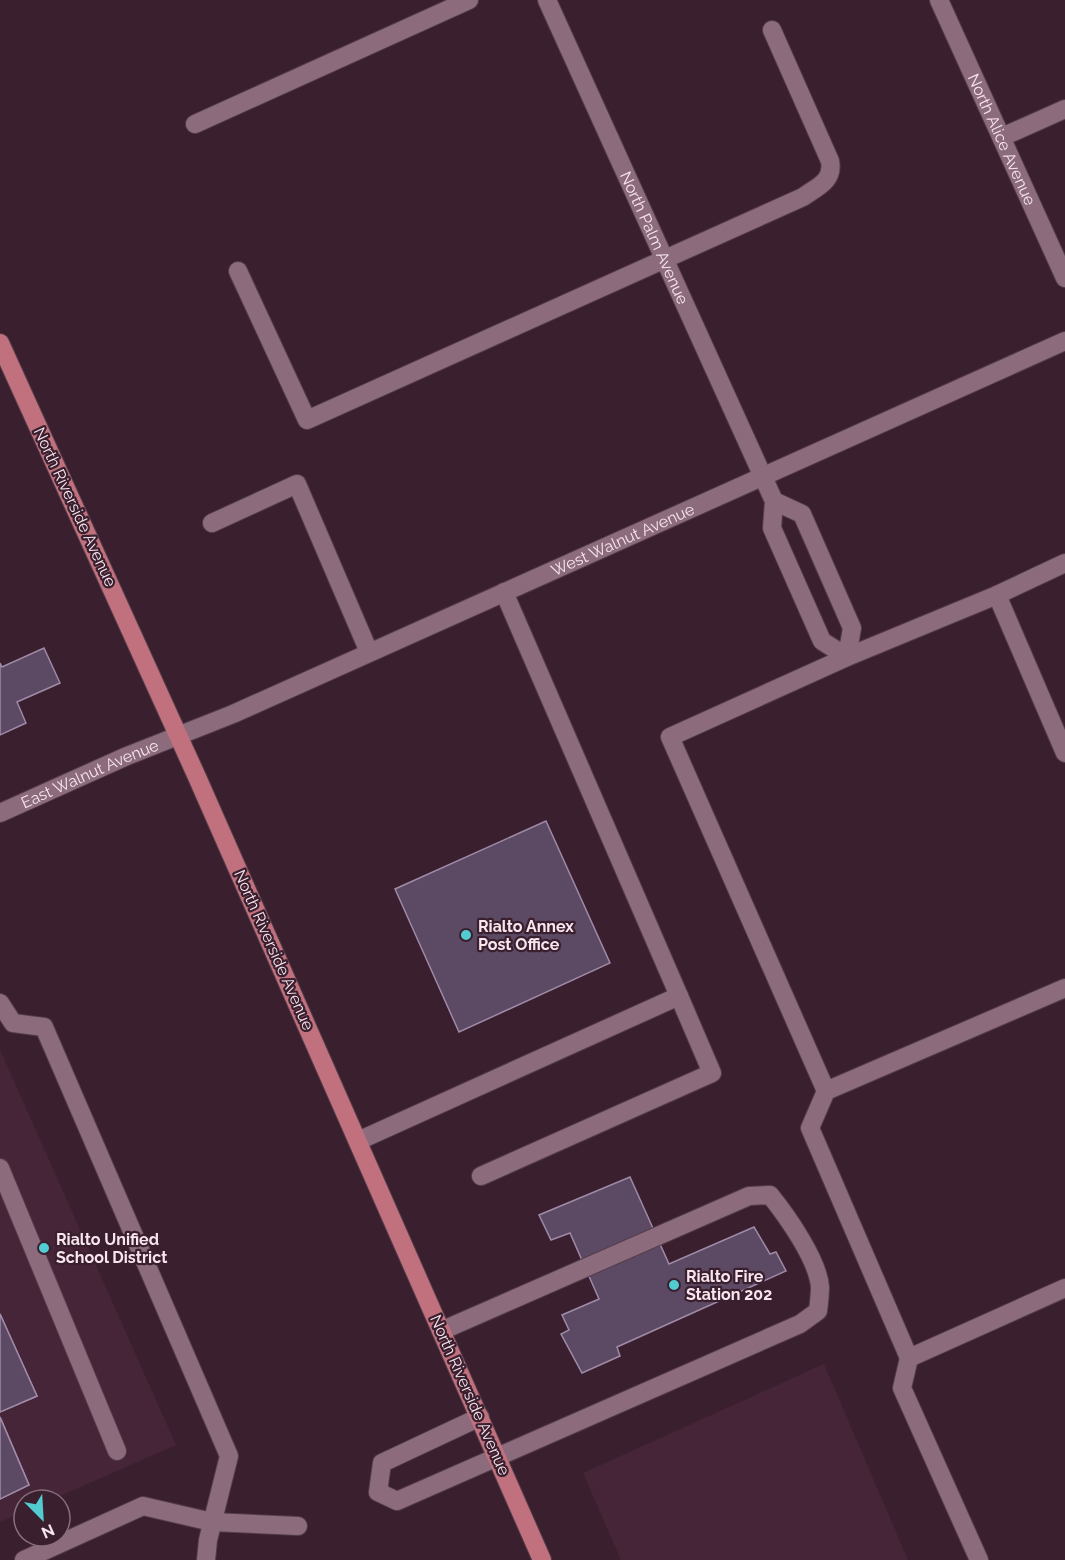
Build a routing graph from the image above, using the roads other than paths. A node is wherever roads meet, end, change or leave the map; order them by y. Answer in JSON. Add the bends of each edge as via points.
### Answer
{"nodes":[{"id":1,"x":470,"y":0,"type":"edge"},
{"id":2,"x":547,"y":0,"type":"edge"},
{"id":3,"x":939,"y":0,"type":"edge"},
{"id":4,"x":772,"y":30,"type":"dead end"},
{"id":5,"x":1065,"y":109,"type":"edge"},
{"id":6,"x":195,"y":124,"type":"dead end"},
{"id":7,"x":1002,"y":137,"type":"junction"},
{"id":8,"x":663,"y":259,"type":"junction"},
{"id":9,"x":238,"y":271,"type":"dead end"},
{"id":10,"x":1065,"y":278,"type":"edge"},
{"id":11,"x":1065,"y":341,"type":"edge"},
{"id":12,"x":0,"y":343,"type":"edge"},
{"id":13,"x":763,"y":476,"type":"junction"},
{"id":14,"x":774,"y":501,"type":"junction"},
{"id":15,"x":212,"y":523,"type":"dead end"},
{"id":16,"x":1065,"y":563,"type":"edge"},
{"id":17,"x":504,"y":592,"type":"junction"},
{"id":18,"x":997,"y":595,"type":"junction"},
{"id":19,"x":369,"y":652,"type":"junction"},
{"id":20,"x":847,"y":657,"type":"junction"},
{"id":21,"x":178,"y":734,"type":"junction"},
{"id":22,"x":1065,"y":753,"type":"edge"},
{"id":23,"x":0,"y":813,"type":"edge"},
{"id":24,"x":1065,"y":988,"type":"edge"},
{"id":25,"x":679,"y":996,"type":"junction"},
{"id":26,"x":0,"y":1003,"type":"edge"},
{"id":27,"x":826,"y":1091,"type":"junction"},
{"id":28,"x":358,"y":1141,"type":"junction"},
{"id":29,"x":1,"y":1175,"type":"edge"},
{"id":30,"x":481,"y":1176,"type":"dead end"},
{"id":31,"x":1065,"y":1288,"type":"edge"},
{"id":32,"x":441,"y":1331,"type":"junction"},
{"id":33,"x":909,"y":1358,"type":"junction"},
{"id":34,"x":480,"y":1418,"type":"junction"},
{"id":35,"x":117,"y":1451,"type":"dead end"},
{"id":36,"x":497,"y":1457,"type":"junction"},
{"id":37,"x":212,"y":1522,"type":"junction"},
{"id":38,"x":298,"y":1526,"type":"dead end"},
{"id":39,"x":24,"y":1560,"type":"edge"},
{"id":40,"x":206,"y":1560,"type":"edge"},
{"id":41,"x":542,"y":1560,"type":"edge"},
{"id":42,"x":979,"y":1560,"type":"edge"}],
"edges":[{"from":1,"to":6,"type":"street"},
{"from":2,"to":8,"type":"street","name":"North Palm Avenue"},
{"from":3,"to":7,"type":"street","name":"North Alice Avenue"},
{"from":4,"to":8,"type":"street","via":[[830,162],[828,180],[803,197]]},
{"from":5,"to":7,"type":"street"},
{"from":7,"to":10,"type":"street","name":"North Alice Avenue"},
{"from":8,"to":9,"type":"street","via":[[307,420]]},
{"from":8,"to":13,"type":"street","name":"North Palm Avenue"},
{"from":11,"to":13,"type":"street","name":"West Walnut Avenue"},
{"from":12,"to":21,"type":"main road","name":"North Riverside Avenue"},
{"from":13,"to":14,"type":"street","name":"North Palm Avenue"},
{"from":13,"to":17,"type":"street","name":"West Walnut Avenue"},
{"from":14,"to":20,"type":"street","via":[[772,528],[822,642]]},
{"from":14,"to":20,"type":"street","via":[[802,514],[852,628]]},
{"from":15,"to":19,"type":"street","via":[[297,484]]},
{"from":16,"to":18,"type":"street"},
{"from":17,"to":19,"type":"street","name":"West Walnut Avenue"},
{"from":17,"to":25,"type":"street"},
{"from":18,"to":20,"type":"street"},
{"from":18,"to":22,"type":"street"},
{"from":19,"to":21,"type":"street","name":"West Walnut Avenue","via":[[233,714]]},
{"from":20,"to":27,"type":"street","via":[[670,737]]},
{"from":21,"to":23,"type":"street","name":"East Walnut Avenue"},
{"from":21,"to":28,"type":"main road","name":"North Riverside Avenue"},
{"from":24,"to":27,"type":"street"},
{"from":25,"to":28,"type":"street"},
{"from":25,"to":30,"type":"street","via":[[712,1073]]},
{"from":26,"to":37,"type":"street","via":[[13,1023],[44,1027],[228,1456]]},
{"from":27,"to":33,"type":"street","via":[[810,1128]]},
{"from":28,"to":32,"type":"main road","name":"North Riverside Avenue"},
{"from":29,"to":35,"type":"street"},
{"from":31,"to":33,"type":"street"},
{"from":32,"to":34,"type":"main road","name":"North Riverside Avenue"},
{"from":32,"to":36,"type":"street","via":[[749,1196],[770,1195],[790,1219],[808,1255],[820,1285],[819,1311],[800,1324]]},
{"from":33,"to":42,"type":"street","via":[[902,1388]]},
{"from":34,"to":36,"type":"main road","name":"North Riverside Avenue"},
{"from":34,"to":36,"type":"street","via":[[382,1463],[378,1492],[397,1501]]},
{"from":36,"to":41,"type":"main road","name":"North Riverside Avenue"},
{"from":37,"to":38,"type":"street"},
{"from":37,"to":39,"type":"street","via":[[143,1506]]},
{"from":37,"to":40,"type":"street"}]}
